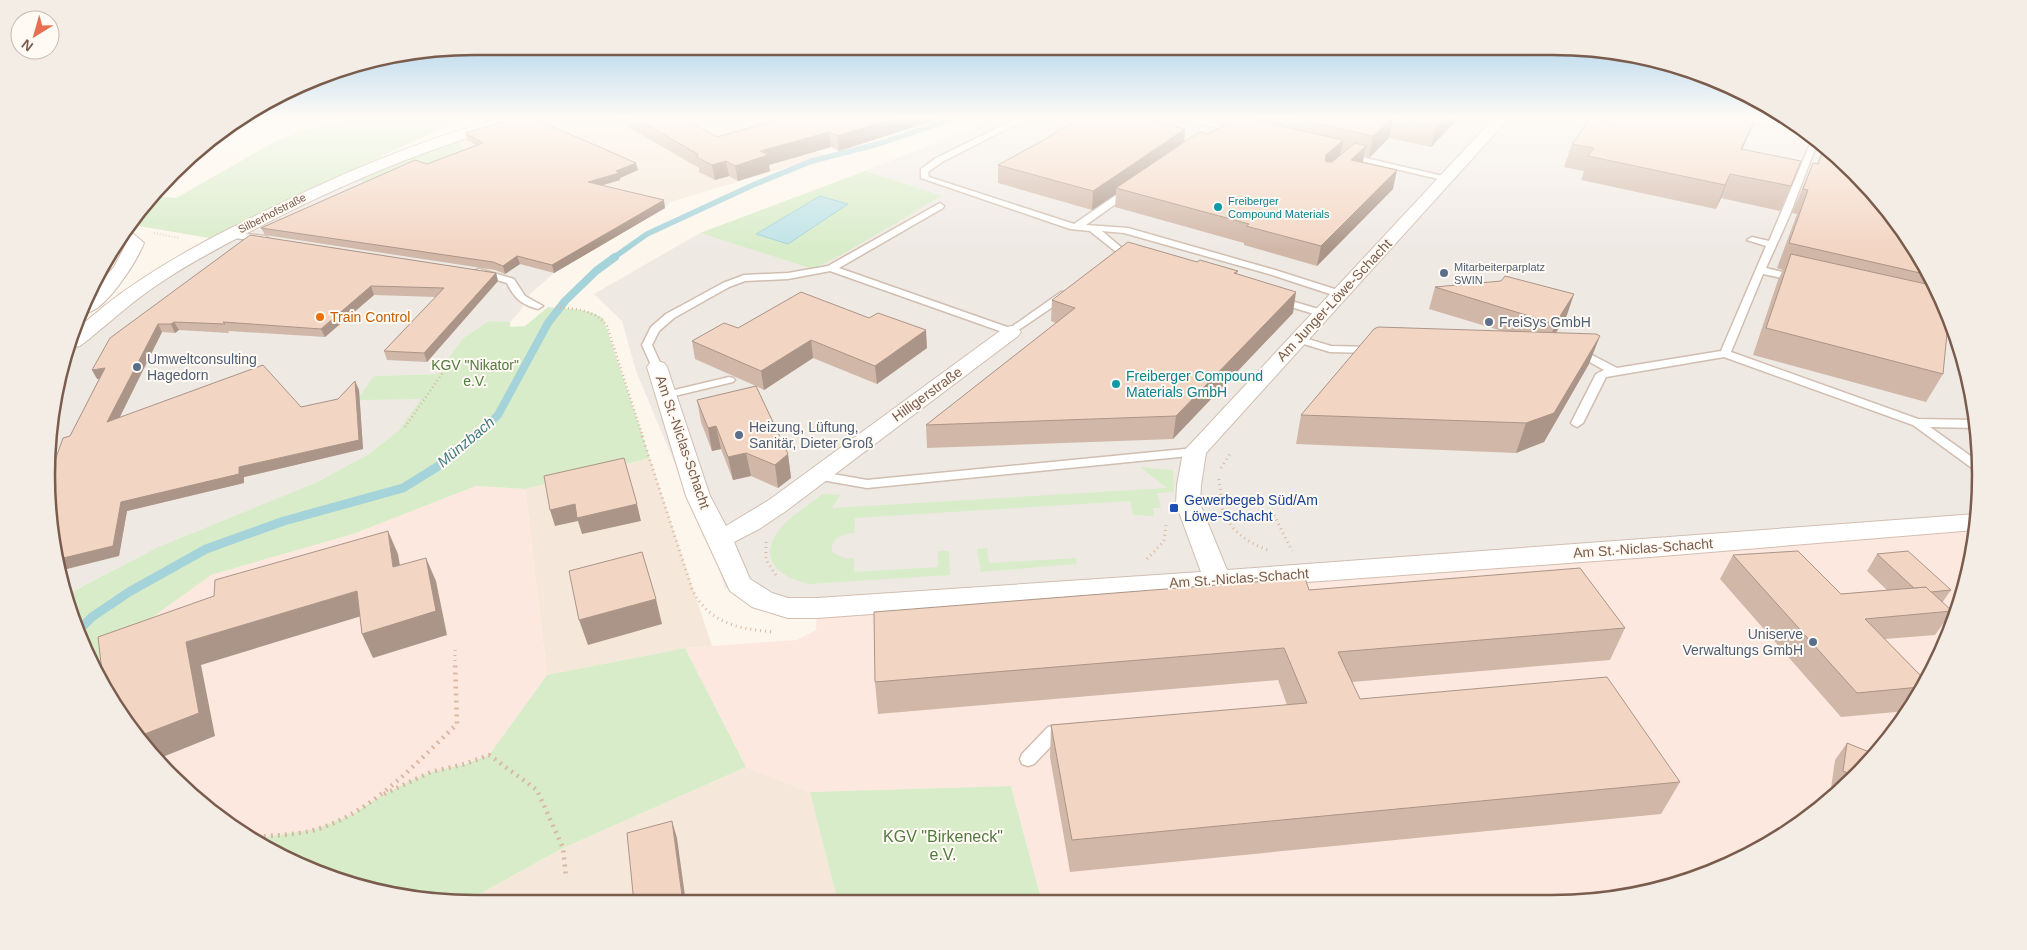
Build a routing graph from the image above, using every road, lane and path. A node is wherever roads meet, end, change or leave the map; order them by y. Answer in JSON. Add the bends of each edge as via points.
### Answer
{"nodes":[{"id":1,"x":383,"y":161,"type":"edge"},
{"id":2,"x":937,"y":161,"type":"edge"},
{"id":3,"x":1366,"y":161,"type":"edge"},
{"id":4,"x":1462,"y":161,"type":"edge"},
{"id":5,"x":1806,"y":161,"type":"edge"},
{"id":6,"x":1447,"y":178,"type":"junction"},
{"id":7,"x":1133,"y":188,"type":"edge"},
{"id":8,"x":940,"y":206,"type":"dead end"},
{"id":9,"x":1077,"y":227,"type":"junction"},
{"id":10,"x":1092,"y":228,"type":"junction"},
{"id":11,"x":146,"y":233,"type":"dead end"},
{"id":12,"x":230,"y":235,"type":"junction"},
{"id":13,"x":129,"y":238,"type":"edge"},
{"id":14,"x":273,"y":240,"type":"edge"},
{"id":15,"x":1752,"y":240,"type":"dead end"},
{"id":16,"x":212,"y":243,"type":"junction"},
{"id":17,"x":1772,"y":245,"type":"junction"},
{"id":18,"x":1124,"y":256,"type":"edge"},
{"id":19,"x":831,"y":268,"type":"junction"},
{"id":20,"x":469,"y":270,"type":"edge"},
{"id":21,"x":1760,"y":270,"type":"junction"},
{"id":22,"x":1807,"y":281,"type":"edge"},
{"id":23,"x":1075,"y":287,"type":"edge"},
{"id":24,"x":1340,"y":294,"type":"junction"},
{"id":25,"x":1272,"y":298,"type":"edge"},
{"id":26,"x":93,"y":301,"type":"edge"},
{"id":27,"x":538,"y":306,"type":"dead end"},
{"id":28,"x":1321,"y":313,"type":"junction"},
{"id":29,"x":1010,"y":332,"type":"junction"},
{"id":30,"x":78,"y":338,"type":"edge"},
{"id":31,"x":1298,"y":339,"type":"junction"},
{"id":32,"x":1386,"y":350,"type":"edge"},
{"id":33,"x":1724,"y":354,"type":"junction"},
{"id":34,"x":1569,"y":357,"type":"edge"},
{"id":35,"x":657,"y":367,"type":"joint"},
{"id":36,"x":444,"y":371,"type":"dead end"},
{"id":37,"x":1618,"y":373,"type":"junction"},
{"id":38,"x":729,"y":380,"type":"dead end"},
{"id":39,"x":666,"y":395,"type":"junction"},
{"id":40,"x":1577,"y":423,"type":"dead end"},
{"id":41,"x":1917,"y":423,"type":"junction"},
{"id":42,"x":1968,"y":424,"type":"edge"},
{"id":43,"x":406,"y":427,"type":"dead end"},
{"id":44,"x":1195,"y":452,"type":"junction"},
{"id":45,"x":1972,"y":462,"type":"edge"},
{"id":46,"x":816,"y":475,"type":"junction"},
{"id":47,"x":1192,"y":514,"type":"junction"},
{"id":48,"x":1969,"y":523,"type":"edge"},
{"id":49,"x":720,"y":539,"type":"junction"},
{"id":50,"x":768,"y":539,"type":"dead end"},
{"id":51,"x":1276,"y":551,"type":"dead end"},
{"id":52,"x":1284,"y":552,"type":"dead end"},
{"id":53,"x":1292,"y":552,"type":"dead end"},
{"id":54,"x":1142,"y":561,"type":"dead end"},
{"id":55,"x":781,"y":580,"type":"dead end"},
{"id":56,"x":1218,"y":580,"type":"junction"},
{"id":57,"x":455,"y":650,"type":"dead end"},
{"id":58,"x":1054,"y":732,"type":"edge"},
{"id":59,"x":1028,"y":759,"type":"dead end"},
{"id":60,"x":379,"y":797,"type":"junction"},
{"id":61,"x":262,"y":837,"type":"edge"},
{"id":62,"x":566,"y":877,"type":"dead end"}],
"edges":[{"from":1,"to":12,"type":"street","name":"Silberhofstraße"},
{"from":2,"to":9,"type":"lane","via":[[924,171],[925,178]]},
{"from":3,"to":6,"type":"lane"},
{"from":4,"to":6,"type":"street","name":"Am Junger-Löwe-Schacht"},
{"from":5,"to":17,"type":"lane"},
{"from":6,"to":24,"type":"street","name":"Am Junger-Löwe-Schacht"},
{"from":7,"to":9,"type":"lane"},
{"from":8,"to":19,"type":"lane"},
{"from":9,"to":10,"type":"lane"},
{"from":10,"to":18,"type":"lane"},
{"from":10,"to":24,"type":"lane","via":[[1125,230]]},
{"from":11,"to":16,"type":"path"},
{"from":12,"to":14,"type":"lane"},
{"from":12,"to":16,"type":"street","name":"Silberhofstraße"},
{"from":13,"to":26,"type":"street","via":[[135,243],[129,260]]},
{"from":15,"to":17,"type":"lane"},
{"from":16,"to":30,"type":"street","name":"Silberhofstraße","via":[[149,281]]},
{"from":17,"to":21,"type":"lane"},
{"from":19,"to":29,"type":"lane"},
{"from":19,"to":35,"type":"lane","via":[[788,276],[744,278],[710,292],[655,329],[647,345]]},
{"from":20,"to":27,"type":"lane","via":[[511,281],[518,296],[526,303]]},
{"from":21,"to":22,"type":"lane"},
{"from":21,"to":33,"type":"lane"},
{"from":23,"to":29,"type":"lane"},
{"from":24,"to":28,"type":"street","name":"Am Junger-Löwe-Schacht"},
{"from":25,"to":28,"type":"lane"},
{"from":28,"to":31,"type":"street","name":"Am Junger-Löwe-Schacht"},
{"from":29,"to":46,"type":"street","name":"Hilligerstraße"},
{"from":31,"to":32,"type":"lane","via":[[1330,350]]},
{"from":31,"to":44,"type":"street","name":"Am Junger-Löwe-Schacht"},
{"from":33,"to":37,"type":"lane"},
{"from":33,"to":41,"type":"lane"},
{"from":34,"to":37,"type":"lane","via":[[1588,357]]},
{"from":35,"to":39,"type":"street","name":"Am St.-Niclas-Schacht"},
{"from":36,"to":43,"type":"path"},
{"from":37,"to":40,"type":"lane","via":[[1602,374]]},
{"from":38,"to":39,"type":"lane"},
{"from":39,"to":49,"type":"street","name":"Am St.-Niclas-Schacht","via":[[698,496]]},
{"from":41,"to":42,"type":"lane"},
{"from":41,"to":45,"type":"lane"},
{"from":44,"to":46,"type":"lane","via":[[867,484]]},
{"from":44,"to":47,"type":"street","via":[[1188,504]]},
{"from":46,"to":49,"type":"street","name":"Hilligerstraße","via":[[767,514]]},
{"from":47,"to":51,"type":"path","via":[[1223,512],[1239,537]]},
{"from":47,"to":54,"type":"path","via":[[1164,515],[1164,541]]},
{"from":47,"to":56,"type":"street"},
{"from":48,"to":56,"type":"street","name":"Am St.-Niclas-Schacht"},
{"from":49,"to":56,"type":"street","name":"Am St.-Niclas-Schacht","via":[[739,584],[762,600],[788,608]]},
{"from":50,"to":55,"type":"path","via":[[766,560],[771,571]]},
{"from":52,"to":53,"type":"path"},
{"from":57,"to":60,"type":"path","via":[[457,724]]},
{"from":58,"to":59,"type":"lane"},
{"from":60,"to":61,"type":"path","via":[[353,814],[316,829]]},
{"from":60,"to":62,"type":"path","via":[[431,772],[489,755],[537,790],[563,848]]}]}
